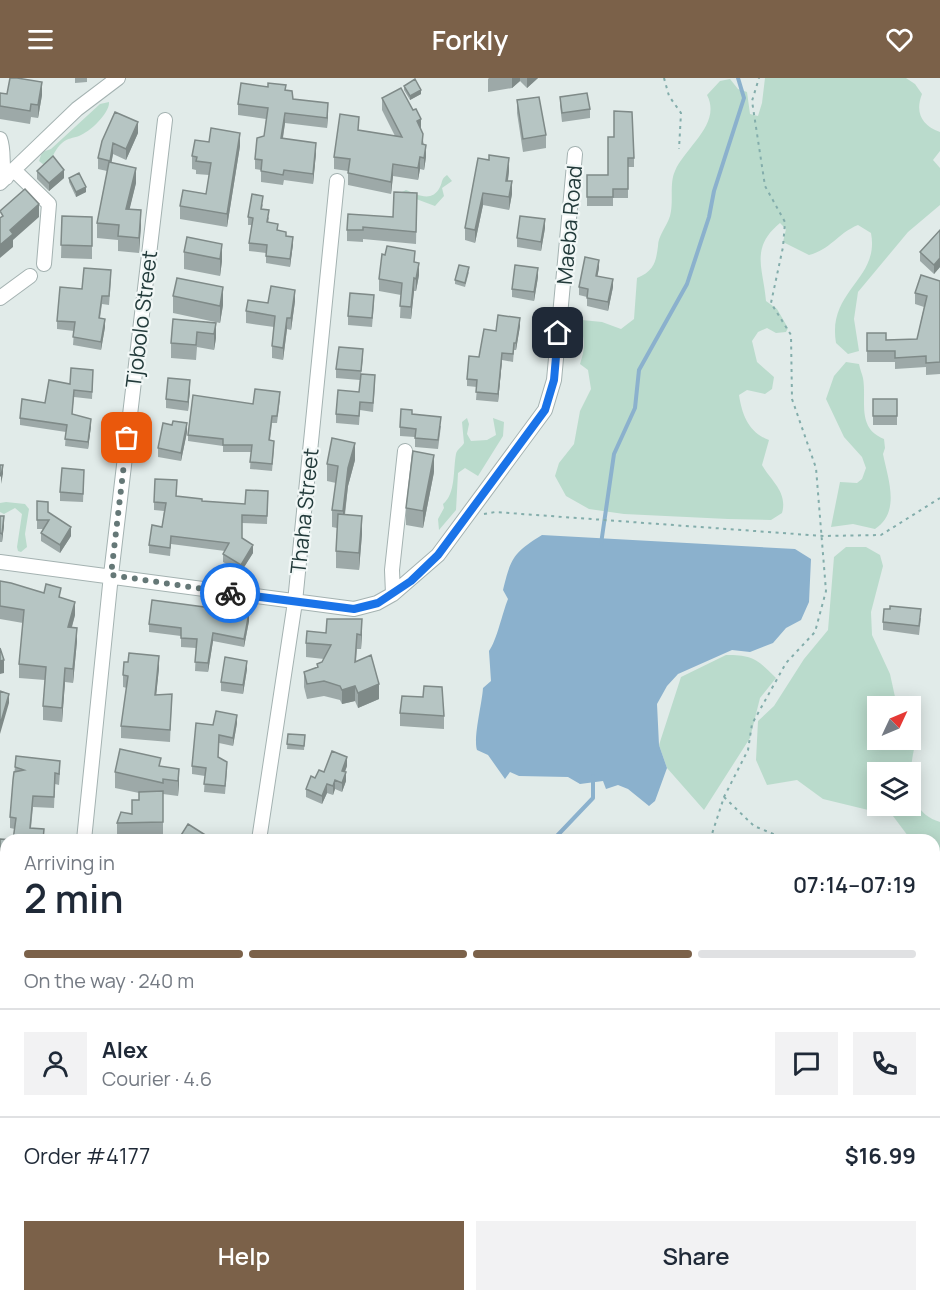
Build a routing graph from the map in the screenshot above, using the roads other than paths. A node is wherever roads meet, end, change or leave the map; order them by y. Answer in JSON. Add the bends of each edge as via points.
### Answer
{"nodes":[{"id":1,"x":118,"y":78,"type":"edge"},
{"id":2,"x":165,"y":120,"type":"dead end"},
{"id":3,"x":0,"y":139,"type":"edge"},
{"id":4,"x":575,"y":154,"type":"dead end"},
{"id":5,"x":7,"y":177,"type":"edge"},
{"id":6,"x":337,"y":181,"type":"dead end"},
{"id":7,"x":44,"y":264,"type":"dead end"},
{"id":8,"x":30,"y":276,"type":"dead end"},
{"id":9,"x":0,"y":298,"type":"edge"},
{"id":10,"x":405,"y":451,"type":"dead end"},
{"id":11,"x":0,"y":562,"type":"edge"},
{"id":12,"x":111,"y":575,"type":"junction"},
{"id":13,"x":393,"y":594,"type":"junction"},
{"id":14,"x":295,"y":602,"type":"junction"},
{"id":15,"x":85,"y":834,"type":"edge"},
{"id":16,"x":260,"y":834,"type":"edge"}],
"edges":[{"from":1,"to":5,"type":"street","via":[[77,109]]},
{"from":2,"to":12,"type":"street","name":"Tjobolo Street"},
{"from":3,"to":5,"type":"street","via":[[0,170]]},
{"from":4,"to":13,"type":"street","name":"Maeba Road","via":[[554,380],[545,410],[438,555]]},
{"from":5,"to":7,"type":"street","via":[[48,204]]},
{"from":6,"to":14,"type":"street","name":"Thaha Street"},
{"from":8,"to":9,"type":"street"},
{"from":10,"to":13,"type":"street","via":[[392,570]]},
{"from":11,"to":12,"type":"street","name":"Maeba Road"},
{"from":12,"to":14,"type":"street","name":"Maeba Road"},
{"from":12,"to":15,"type":"street","name":"Tjobolo Street"},
{"from":13,"to":14,"type":"street","name":"Maeba Road","via":[[378,603],[354,609]]},
{"from":14,"to":16,"type":"street","name":"Thaha Street"}]}
